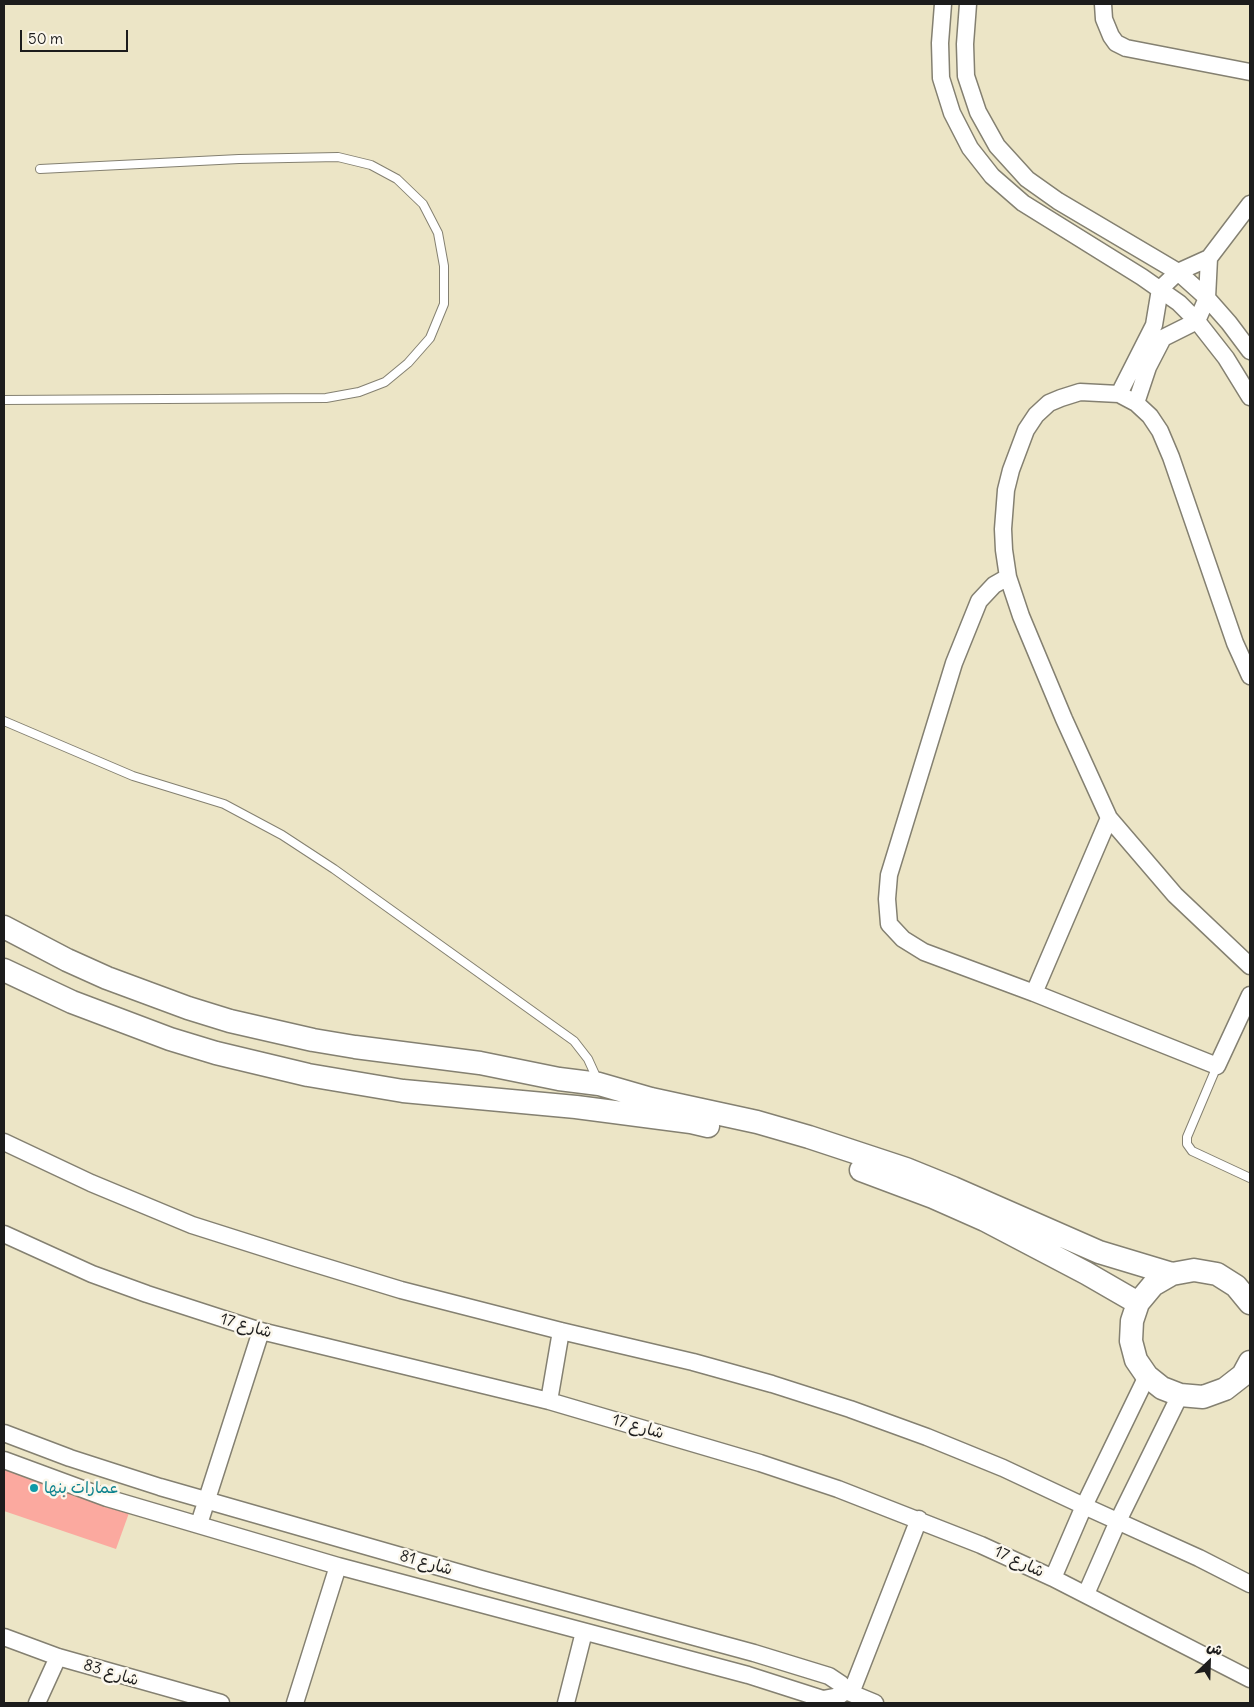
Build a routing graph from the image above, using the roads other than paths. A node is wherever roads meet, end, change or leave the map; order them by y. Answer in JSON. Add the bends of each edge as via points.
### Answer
{"nodes":[{"id":1,"x":943,"y":4,"type":"edge"},
{"id":2,"x":968,"y":4,"type":"edge"},
{"id":3,"x":1103,"y":4,"type":"edge"},
{"id":4,"x":1250,"y":72,"type":"edge"},
{"id":5,"x":40,"y":169,"type":"dead end"},
{"id":6,"x":1250,"y":204,"type":"edge"},
{"id":7,"x":1209,"y":258,"type":"junction"},
{"id":8,"x":1178,"y":272,"type":"junction"},
{"id":9,"x":1160,"y":289,"type":"junction"},
{"id":10,"x":1207,"y":298,"type":"junction"},
{"id":11,"x":1197,"y":321,"type":"junction"},
{"id":12,"x":1250,"y":351,"type":"edge"},
{"id":13,"x":1119,"y":394,"type":"junction"},
{"id":14,"x":1250,"y":397,"type":"edge"},
{"id":15,"x":4,"y":400,"type":"edge"},
{"id":16,"x":1136,"y":403,"type":"junction"},
{"id":17,"x":1008,"y":578,"type":"junction"},
{"id":18,"x":1250,"y":676,"type":"edge"},
{"id":19,"x":4,"y":721,"type":"edge"},
{"id":20,"x":1109,"y":818,"type":"junction"},
{"id":21,"x":4,"y":928,"type":"edge"},
{"id":22,"x":1250,"y":966,"type":"edge"},
{"id":23,"x":4,"y":970,"type":"edge"},
{"id":24,"x":1034,"y":993,"type":"junction"},
{"id":25,"x":1250,"y":995,"type":"edge"},
{"id":26,"x":1217,"y":1066,"type":"junction"},
{"id":27,"x":599,"y":1084,"type":"junction"},
{"id":28,"x":4,"y":1142,"type":"edge"},
{"id":29,"x":1250,"y":1178,"type":"edge"},
{"id":30,"x":4,"y":1234,"type":"edge"},
{"id":31,"x":1172,"y":1274,"type":"junction"},
{"id":32,"x":1138,"y":1303,"type":"junction"},
{"id":33,"x":1250,"y":1303,"type":"edge"},
{"id":34,"x":261,"y":1331,"type":"junction"},
{"id":35,"x":560,"y":1331,"type":"junction"},
{"id":36,"x":1250,"y":1362,"type":"edge"},
{"id":37,"x":1147,"y":1376,"type":"junction"},
{"id":38,"x":1180,"y":1396,"type":"junction"},
{"id":39,"x":549,"y":1401,"type":"junction"},
{"id":40,"x":4,"y":1433,"type":"edge"},
{"id":41,"x":4,"y":1460,"type":"edge"},
{"id":42,"x":206,"y":1500,"type":"junction"},
{"id":43,"x":1084,"y":1506,"type":"junction"},
{"id":44,"x":919,"y":1520,"type":"junction"},
{"id":45,"x":1118,"y":1522,"type":"junction"},
{"id":46,"x":200,"y":1524,"type":"junction"},
{"id":47,"x":338,"y":1566,"type":"junction"},
{"id":48,"x":1053,"y":1578,"type":"junction"},
{"id":49,"x":481,"y":1579,"type":"junction"},
{"id":50,"x":1250,"y":1584,"type":"edge"},
{"id":51,"x":1086,"y":1594,"type":"junction"},
{"id":52,"x":476,"y":1603,"type":"junction"},
{"id":53,"x":584,"y":1632,"type":"junction"},
{"id":54,"x":4,"y":1637,"type":"edge"},
{"id":55,"x":58,"y":1656,"type":"junction"},
{"id":56,"x":1250,"y":1679,"type":"edge"},
{"id":57,"x":848,"y":1692,"type":"junction"},
{"id":58,"x":37,"y":1703,"type":"edge"},
{"id":59,"x":221,"y":1703,"type":"edge"},
{"id":60,"x":295,"y":1703,"type":"edge"},
{"id":61,"x":566,"y":1703,"type":"edge"},
{"id":62,"x":875,"y":1703,"type":"edge"}],
"edges":[{"from":1,"to":9,"type":"street","via":[[942,78],[952,113],[970,148],[992,176],[1022,203]]},
{"from":2,"to":8,"type":"street","via":[[964,44],[966,76],[978,112],[997,146],[1027,179],[1042,190]]},
{"from":3,"to":4,"type":"street","via":[[1104,19],[1111,36],[1126,48]]},
{"from":5,"to":15,"type":"lane","via":[[338,157],[371,165],[397,179],[423,204],[438,233],[444,266],[444,304],[430,338],[408,363],[385,382],[359,392],[326,398]]},
{"from":6,"to":7,"type":"street"},
{"from":7,"to":8,"type":"street"},
{"from":7,"to":10,"type":"street"},
{"from":8,"to":9,"type":"street"},
{"from":8,"to":10,"type":"street"},
{"from":9,"to":11,"type":"street"},
{"from":9,"to":13,"type":"street","via":[[1154,326]]},
{"from":10,"to":11,"type":"street"},
{"from":10,"to":12,"type":"street"},
{"from":11,"to":14,"type":"street","via":[[1226,358]]},
{"from":11,"to":16,"type":"street","via":[[1163,338],[1148,366]]},
{"from":13,"to":16,"type":"street"},
{"from":13,"to":17,"type":"street","via":[[1080,392],[1061,398],[1036,414],[1026,430],[1006,490],[1003,529]]},
{"from":16,"to":18,"type":"street","via":[[1160,431],[1171,457],[1235,643]]},
{"from":17,"to":20,"type":"street","via":[[1021,616]]},
{"from":17,"to":24,"type":"street","via":[[994,585],[979,601],[954,663],[889,875],[887,899],[889,924],[903,939],[924,952]]},
{"from":19,"to":27,"type":"lane","via":[[133,776],[224,804],[282,834],[574,1041],[588,1059]]},
{"from":20,"to":22,"type":"street","via":[[1175,895]]},
{"from":20,"to":24,"type":"street"},
{"from":21,"to":27,"type":"main road","via":[[107,978],[230,1021],[321,1042],[472,1062]]},
{"from":23,"to":32,"type":"main road","via":[[72,1002],[170,1039],[299,1073],[402,1091],[576,1106],[691,1122],[792,1147],[886,1179],[985,1220]]},
{"from":24,"to":26,"type":"street"},
{"from":25,"to":26,"type":"street"},
{"from":26,"to":29,"type":"lane","via":[[1187,1137],[1187,1144],[1192,1151]]},
{"from":27,"to":31,"type":"main road","via":[[757,1122],[858,1152],[953,1188],[1099,1252]]},
{"from":28,"to":35,"type":"street","via":[[192,1225],[401,1290]]},
{"from":30,"to":34,"type":"street","name":"شارع 17","via":[[138,1291]]},
{"from":31,"to":32,"type":"main road","via":[[1153,1286]]},
{"from":31,"to":33,"type":"main road","via":[[1194,1270],[1217,1274],[1236,1286]]},
{"from":32,"to":37,"type":"main road","via":[[1131,1341],[1136,1360]]},
{"from":34,"to":39,"type":"street","name":"شارع 17"},
{"from":34,"to":42,"type":"street"},
{"from":35,"to":39,"type":"street"},
{"from":35,"to":43,"type":"street","via":[[693,1362],[850,1409],[1003,1468]]},
{"from":36,"to":38,"type":"main road","via":[[1243,1375],[1225,1389],[1203,1397]]},
{"from":37,"to":38,"type":"main road"},
{"from":37,"to":43,"type":"street"},
{"from":38,"to":45,"type":"street"},
{"from":39,"to":44,"type":"street","name":"شارع 17","via":[[760,1463]]},
{"from":40,"to":42,"type":"street","name":"شارع 81","via":[[115,1473]]},
{"from":41,"to":46,"type":"street","name":"شارع 81","via":[[107,1498]]},
{"from":42,"to":46,"type":"street"},
{"from":42,"to":49,"type":"street","name":"شارع 81"},
{"from":43,"to":45,"type":"street"},
{"from":43,"to":48,"type":"street"},
{"from":44,"to":48,"type":"street","name":"شارع 17"},
{"from":44,"to":57,"type":"street"},
{"from":45,"to":50,"type":"street"},
{"from":45,"to":51,"type":"street"},
{"from":46,"to":47,"type":"street","name":"شارع 81"},
{"from":47,"to":52,"type":"street","name":"شارع 81"},
{"from":47,"to":60,"type":"street"},
{"from":48,"to":51,"type":"street","name":"شارع 17"},
{"from":49,"to":52,"type":"street"},
{"from":49,"to":57,"type":"street","name":"شارع 81","via":[[814,1672],[836,1680]]},
{"from":51,"to":56,"type":"street","name":"شارع 17"},
{"from":52,"to":53,"type":"street","name":"شارع 81"},
{"from":53,"to":57,"type":"street","name":"شارع 81","via":[[748,1675],[824,1699]]},
{"from":53,"to":61,"type":"street"},
{"from":54,"to":55,"type":"street","name":"شارع 83"},
{"from":55,"to":58,"type":"street"},
{"from":55,"to":59,"type":"street","name":"شارع 83"},
{"from":57,"to":62,"type":"street","name":"شارع 81"}]}
